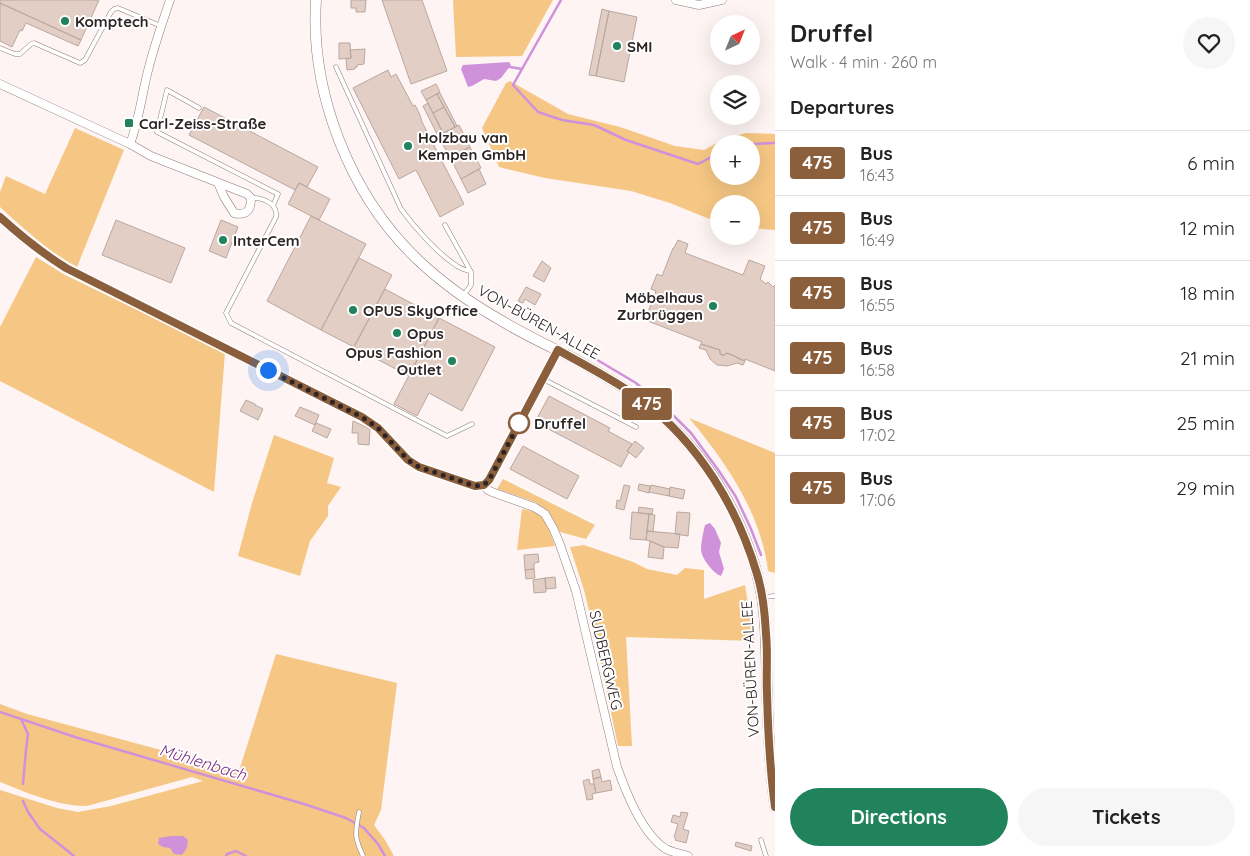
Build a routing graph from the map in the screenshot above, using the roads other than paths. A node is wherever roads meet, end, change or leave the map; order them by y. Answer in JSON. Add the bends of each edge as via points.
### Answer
{"nodes":[{"id":1,"x":170,"y":0,"type":"edge"},
{"id":2,"x":316,"y":0,"type":"edge"},
{"id":3,"x":676,"y":0,"type":"edge"},
{"id":4,"x":722,"y":0,"type":"edge"},
{"id":5,"x":161,"y":26,"type":"junction"},
{"id":6,"x":0,"y":48,"type":"edge"},
{"id":7,"x":336,"y":67,"type":"dead end"},
{"id":8,"x":0,"y":84,"type":"edge"},
{"id":9,"x":199,"y":108,"type":"dead end"},
{"id":10,"x":130,"y":144,"type":"junction"},
{"id":11,"x":218,"y":182,"type":"junction"},
{"id":12,"x":251,"y":198,"type":"junction"},
{"id":13,"x":273,"y":206,"type":"junction"},
{"id":14,"x":0,"y":217,"type":"edge"},
{"id":15,"x":445,"y":225,"type":"dead end"},
{"id":16,"x":471,"y":272,"type":"junction"},
{"id":17,"x":463,"y":296,"type":"junction"},
{"id":18,"x":558,"y":350,"type":"junction"},
{"id":19,"x":543,"y":379,"type":"junction"},
{"id":20,"x":472,"y":424,"type":"dead end"},
{"id":21,"x":636,"y":427,"type":"dead end"},
{"id":22,"x":484,"y":485,"type":"junction"},
{"id":23,"x":775,"y":596,"type":"edge"},
{"id":24,"x":762,"y":597,"type":"junction"},
{"id":25,"x":775,"y":807,"type":"edge"},
{"id":26,"x":359,"y":812,"type":"dead end"},
{"id":27,"x":760,"y":840,"type":"dead end"},
{"id":28,"x":363,"y":856,"type":"edge"},
{"id":29,"x":688,"y":856,"type":"edge"},
{"id":30,"x":766,"y":856,"type":"edge"}],
"edges":[{"from":1,"to":5,"type":"street"},
{"from":2,"to":17,"type":"street","name":"VON-BÜREN-ALLEE","via":[[316,36],[322,81],[329,112],[349,163],[391,230],[416,258]]},
{"from":3,"to":4,"type":"street","via":[[699,5]]},
{"from":5,"to":6,"type":"lane","via":[[114,9],[85,60],[80,63],[34,43],[20,54]]},
{"from":5,"to":10,"type":"street"},
{"from":7,"to":16,"type":"lane","via":[[401,209],[439,251],[457,266]]},
{"from":8,"to":10,"type":"street"},
{"from":9,"to":13,"type":"lane","via":[[167,90],[157,132],[278,194]]},
{"from":10,"to":11,"type":"street","via":[[151,156]]},
{"from":11,"to":12,"type":"street"},
{"from":11,"to":12,"type":"street","via":[[234,213],[246,213]]},
{"from":12,"to":13,"type":"lane","via":[[258,197]]},
{"from":13,"to":20,"type":"lane","via":[[276,217],[226,313],[231,323],[447,436]]},
{"from":14,"to":22,"type":"street","name":"SUDBERGWEG","via":[[66,268],[362,417],[419,467],[475,486]]},
{"from":15,"to":16,"type":"lane"},
{"from":16,"to":17,"type":"lane","via":[[471,285]]},
{"from":17,"to":18,"type":"street","name":"VON-BÜREN-ALLEE","via":[[501,321]]},
{"from":18,"to":19,"type":"street"},
{"from":18,"to":24,"type":"street","name":"VON-BÜREN-ALLEE","via":[[642,400],[676,430],[721,488],[742,532]]},
{"from":19,"to":21,"type":"lane"},
{"from":19,"to":22,"type":"street"},
{"from":22,"to":29,"type":"street","name":"SUDBERGWEG","via":[[492,492],[534,507],[545,514],[554,528],[576,591],[625,789],[647,831],[657,842]]},
{"from":23,"to":24,"type":"lane"},
{"from":24,"to":25,"type":"street","name":"VON-BÜREN-ALLEE"},
{"from":26,"to":28,"type":"lane","via":[[355,834]]},
{"from":27,"to":30,"type":"lane"}]}
